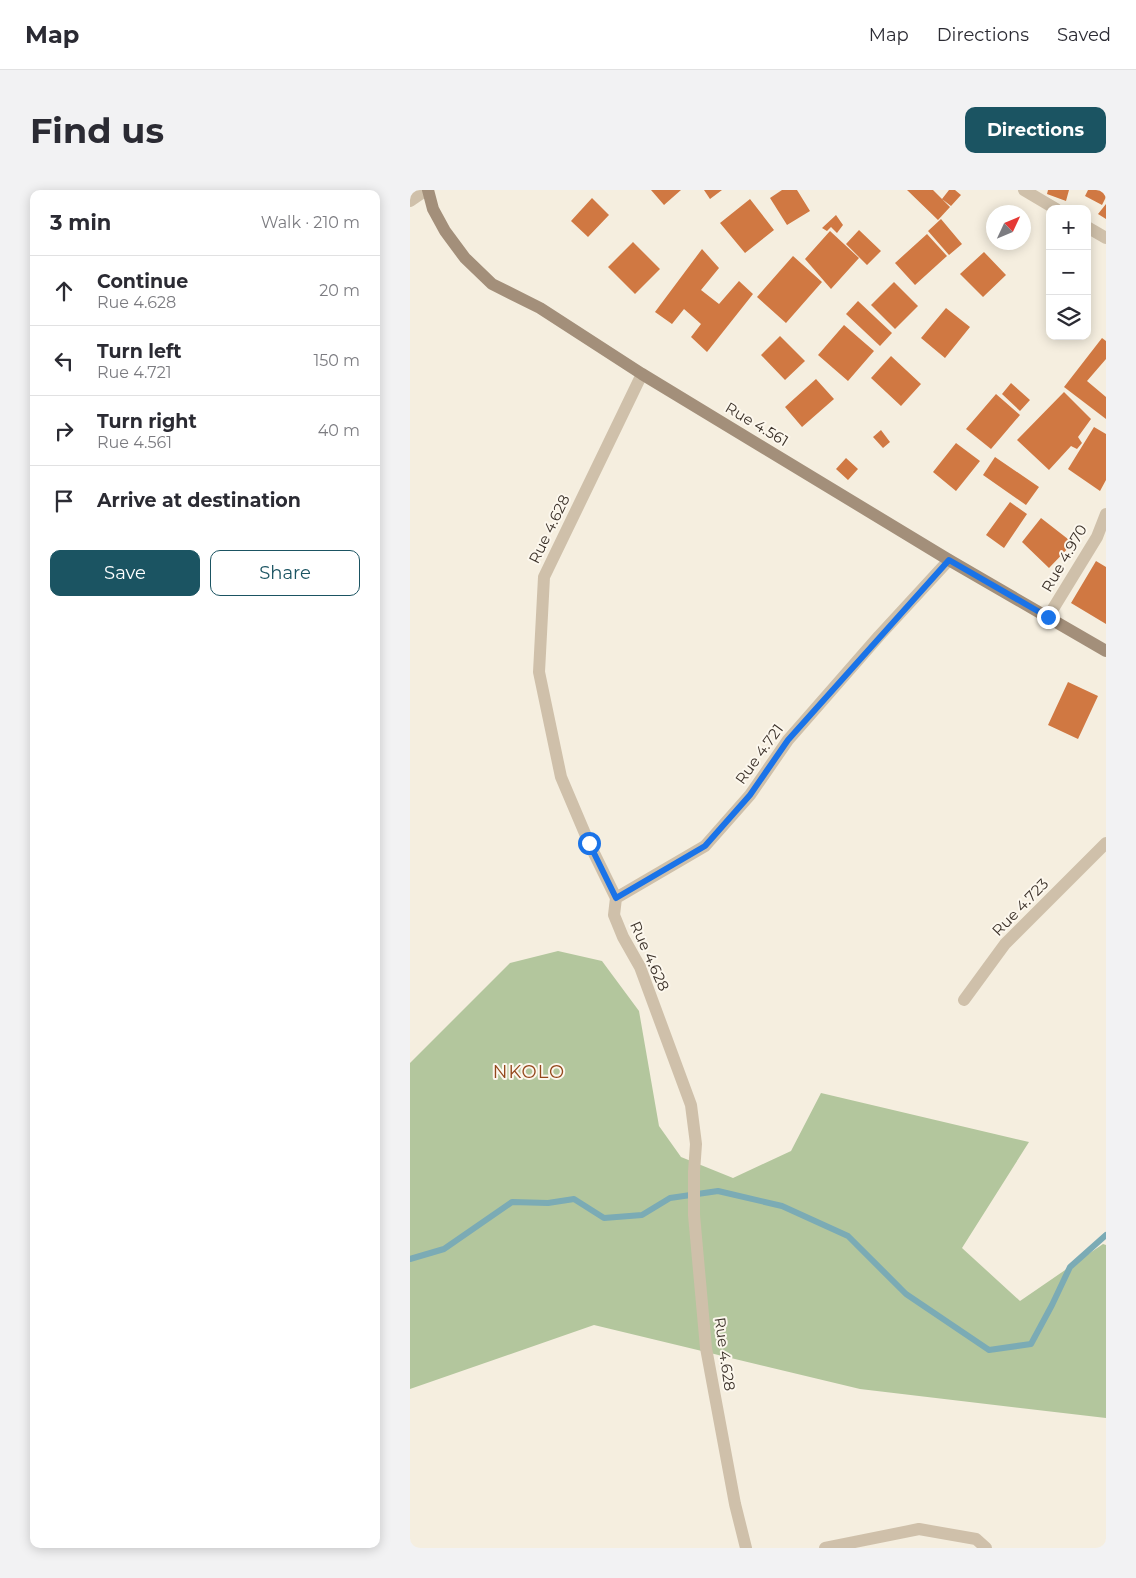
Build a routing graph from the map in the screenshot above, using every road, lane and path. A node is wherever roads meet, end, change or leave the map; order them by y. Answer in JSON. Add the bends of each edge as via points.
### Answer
{"nodes":[{"id":1,"x":427,"y":190,"type":"edge"},
{"id":2,"x":1024,"y":190,"type":"edge"},
{"id":3,"x":410,"y":201,"type":"edge"},
{"id":4,"x":1049,"y":205,"type":"edge"},
{"id":5,"x":1091,"y":229,"type":"edge"},
{"id":6,"x":1106,"y":238,"type":"edge"},
{"id":7,"x":642,"y":374,"type":"junction"},
{"id":8,"x":1106,"y":514,"type":"edge"},
{"id":9,"x":949,"y":560,"type":"junction"},
{"id":10,"x":1048,"y":617,"type":"junction"},
{"id":11,"x":1106,"y":651,"type":"edge"},
{"id":12,"x":1106,"y":843,"type":"edge"},
{"id":13,"x":616,"y":898,"type":"junction"},
{"id":14,"x":964,"y":1000,"type":"dead end"},
{"id":15,"x":746,"y":1548,"type":"edge"},
{"id":16,"x":825,"y":1548,"type":"edge"},
{"id":17,"x":986,"y":1548,"type":"edge"}],
"edges":[{"from":1,"to":3,"type":"street"},
{"from":1,"to":7,"type":"main road","name":"Rue 4.561","via":[[433,210],[445,231],[465,258],[492,284],[540,308]]},
{"from":2,"to":4,"type":"street"},
{"from":5,"to":6,"type":"street"},
{"from":7,"to":9,"type":"main road","name":"Rue 4.561"},
{"from":7,"to":13,"type":"street","name":"Rue 4.628","via":[[544,577],[539,672],[561,776]]},
{"from":8,"to":10,"type":"street","name":"Rue 4.970","via":[[1097,537]]},
{"from":9,"to":10,"type":"main road","name":"Rue 4.561"},
{"from":9,"to":13,"type":"street","name":"Rue 4.721","via":[[788,740],[750,795],[705,846]]},
{"from":10,"to":11,"type":"main road","name":"Rue 4.561"},
{"from":12,"to":14,"type":"street","name":"Rue 4.723","via":[[1005,944]]},
{"from":13,"to":15,"type":"street","name":"Rue 4.628","via":[[614,915],[640,967],[691,1105],[696,1144],[694,1215],[706,1348],[734,1504]]},
{"from":16,"to":17,"type":"street","via":[[919,1528],[976,1539]]}]}
